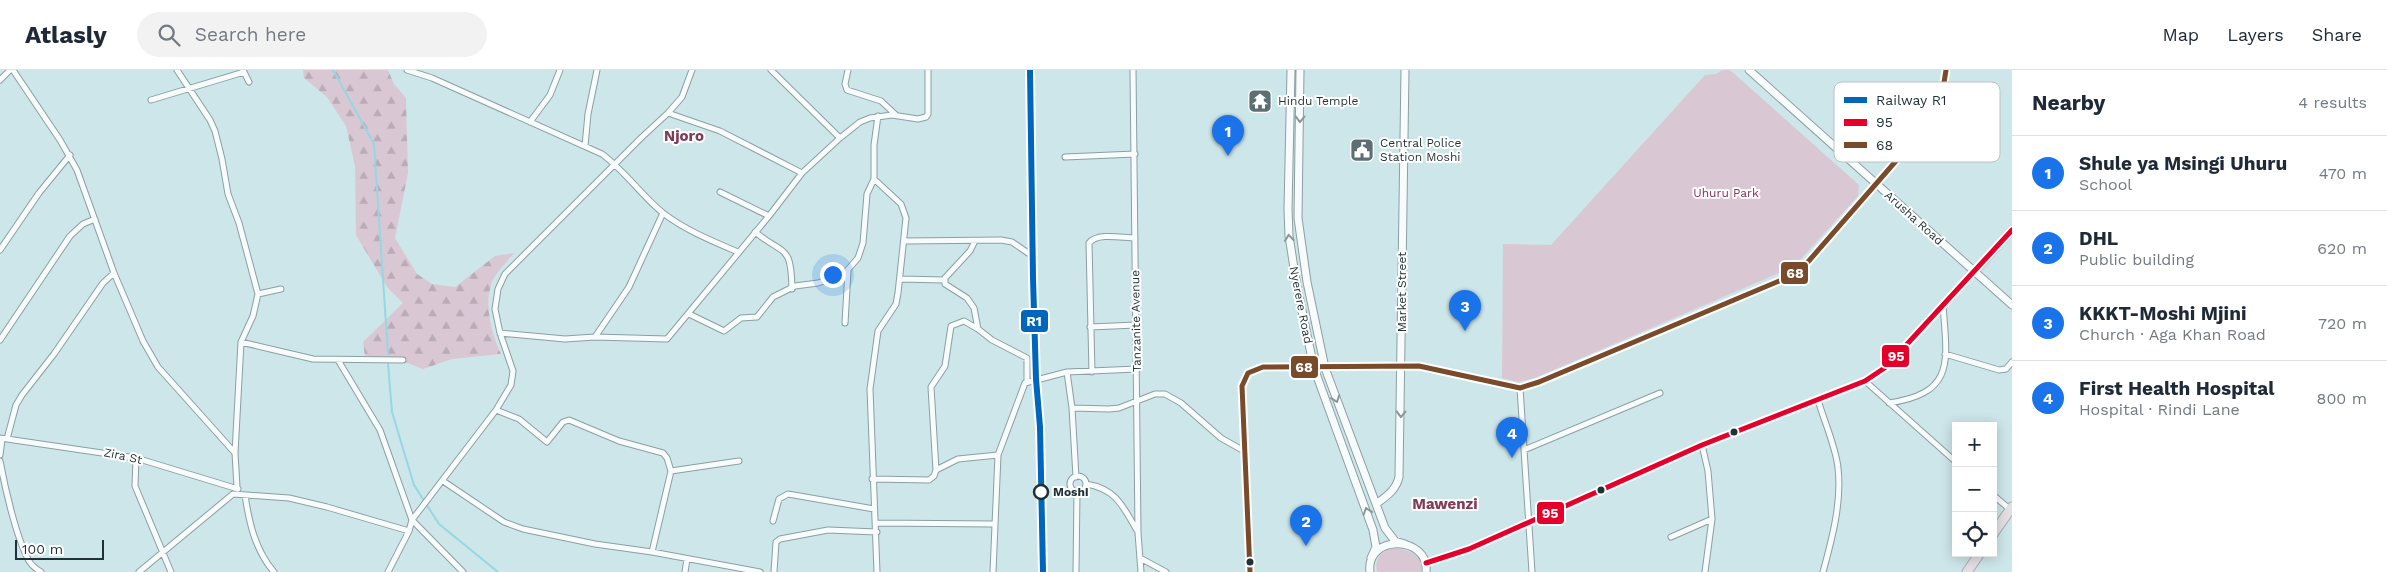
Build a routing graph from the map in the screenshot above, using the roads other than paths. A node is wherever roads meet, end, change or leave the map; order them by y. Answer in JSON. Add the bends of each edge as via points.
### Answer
{"nodes":[{"id":1,"x":11,"y":70,"type":"edge"},
{"id":2,"x":177,"y":70,"type":"edge"},
{"id":3,"x":407,"y":70,"type":"edge"},
{"id":4,"x":428,"y":70,"type":"edge"},
{"id":5,"x":560,"y":70,"type":"edge"},
{"id":6,"x":597,"y":70,"type":"edge"},
{"id":7,"x":692,"y":70,"type":"edge"},
{"id":8,"x":771,"y":70,"type":"edge"},
{"id":9,"x":848,"y":70,"type":"edge"},
{"id":10,"x":928,"y":70,"type":"edge"},
{"id":11,"x":1133,"y":70,"type":"edge"},
{"id":12,"x":1291,"y":70,"type":"edge"},
{"id":13,"x":1300,"y":70,"type":"edge"},
{"id":14,"x":1405,"y":70,"type":"edge"},
{"id":15,"x":1749,"y":70,"type":"edge"},
{"id":16,"x":244,"y":71,"type":"edge"},
{"id":17,"x":432,"y":78,"type":"junction"},
{"id":18,"x":0,"y":80,"type":"edge"},
{"id":19,"x":249,"y":82,"type":"dead end"},
{"id":20,"x":189,"y":87,"type":"junction"},
{"id":21,"x":151,"y":100,"type":"dead end"},
{"id":22,"x":668,"y":113,"type":"junction"},
{"id":23,"x":878,"y":116,"type":"junction"},
{"id":24,"x":896,"y":116,"type":"junction"},
{"id":25,"x":530,"y":122,"type":"junction"},
{"id":26,"x":840,"y":138,"type":"junction"},
{"id":27,"x":585,"y":146,"type":"junction"},
{"id":28,"x":1834,"y":146,"type":"edge"},
{"id":29,"x":1135,"y":154,"type":"junction"},
{"id":30,"x":70,"y":155,"type":"junction"},
{"id":31,"x":1065,"y":157,"type":"dead end"},
{"id":32,"x":1852,"y":162,"type":"edge"},
{"id":33,"x":1894,"y":162,"type":"edge"},
{"id":34,"x":614,"y":164,"type":"junction"},
{"id":35,"x":802,"y":172,"type":"junction"},
{"id":36,"x":874,"y":179,"type":"junction"},
{"id":37,"x":1876,"y":183,"type":"junction"},
{"id":38,"x":720,"y":192,"type":"dead end"},
{"id":39,"x":663,"y":213,"type":"junction"},
{"id":40,"x":769,"y":216,"type":"junction"},
{"id":41,"x":95,"y":219,"type":"junction"},
{"id":42,"x":2012,"y":230,"type":"edge"},
{"id":43,"x":755,"y":232,"type":"junction"},
{"id":44,"x":1135,"y":238,"type":"junction"},
{"id":45,"x":905,"y":241,"type":"junction"},
{"id":46,"x":975,"y":241,"type":"junction"},
{"id":47,"x":0,"y":250,"type":"edge"},
{"id":48,"x":738,"y":252,"type":"junction"},
{"id":49,"x":1028,"y":253,"type":"dead end"},
{"id":50,"x":848,"y":271,"type":"junction"},
{"id":51,"x":1975,"y":271,"type":"junction"},
{"id":52,"x":114,"y":273,"type":"junction"},
{"id":53,"x":900,"y":280,"type":"junction"},
{"id":54,"x":944,"y":280,"type":"junction"},
{"id":55,"x":281,"y":289,"type":"dead end"},
{"id":56,"x":792,"y":289,"type":"junction"},
{"id":57,"x":258,"y":294,"type":"junction"},
{"id":58,"x":1943,"y":305,"type":"junction"},
{"id":59,"x":2012,"y":305,"type":"edge"},
{"id":60,"x":689,"y":314,"type":"junction"},
{"id":61,"x":845,"y":324,"type":"dead end"},
{"id":62,"x":1136,"y":325,"type":"junction"},
{"id":63,"x":1090,"y":327,"type":"junction"},
{"id":64,"x":978,"y":329,"type":"junction"},
{"id":65,"x":500,"y":333,"type":"junction"},
{"id":66,"x":595,"y":337,"type":"junction"},
{"id":67,"x":0,"y":340,"type":"edge"},
{"id":68,"x":241,"y":342,"type":"junction"},
{"id":69,"x":1945,"y":354,"type":"junction"},
{"id":70,"x":338,"y":360,"type":"junction"},
{"id":71,"x":403,"y":360,"type":"dead end"},
{"id":72,"x":2012,"y":362,"type":"edge"},
{"id":73,"x":1402,"y":365,"type":"junction"},
{"id":74,"x":1314,"y":368,"type":"junction"},
{"id":75,"x":1325,"y":368,"type":"junction"},
{"id":76,"x":1136,"y":369,"type":"junction"},
{"id":77,"x":1067,"y":372,"type":"junction"},
{"id":78,"x":1092,"y":372,"type":"junction"},
{"id":79,"x":1865,"y":380,"type":"junction"},
{"id":80,"x":1027,"y":381,"type":"junction"},
{"id":81,"x":1520,"y":388,"type":"junction"},
{"id":82,"x":1660,"y":393,"type":"dead end"},
{"id":83,"x":1818,"y":400,"type":"junction"},
{"id":84,"x":1137,"y":401,"type":"junction"},
{"id":85,"x":1889,"y":403,"type":"junction"},
{"id":86,"x":1072,"y":408,"type":"junction"},
{"id":87,"x":496,"y":410,"type":"junction"},
{"id":88,"x":3,"y":439,"type":"edge"},
{"id":89,"x":1702,"y":445,"type":"junction"},
{"id":90,"x":1524,"y":450,"type":"junction"},
{"id":91,"x":1244,"y":451,"type":"junction"},
{"id":92,"x":235,"y":453,"type":"junction"},
{"id":93,"x":0,"y":455,"type":"edge"},
{"id":94,"x":998,"y":455,"type":"junction"},
{"id":95,"x":136,"y":458,"type":"junction"},
{"id":96,"x":1952,"y":458,"type":"edge"},
{"id":97,"x":0,"y":460,"type":"edge"},
{"id":98,"x":739,"y":461,"type":"dead end"},
{"id":99,"x":936,"y":470,"type":"junction"},
{"id":100,"x":671,"y":471,"type":"junction"},
{"id":101,"x":1076,"y":476,"type":"junction"},
{"id":102,"x":872,"y":479,"type":"junction"},
{"id":103,"x":443,"y":481,"type":"junction"},
{"id":104,"x":1086,"y":484,"type":"junction"},
{"id":105,"x":237,"y":487,"type":"junction"},
{"id":106,"x":1077,"y":491,"type":"junction"},
{"id":107,"x":242,"y":494,"type":"junction"},
{"id":108,"x":1997,"y":498,"type":"edge"},
{"id":109,"x":1376,"y":504,"type":"junction"},
{"id":110,"x":874,"y":509,"type":"junction"},
{"id":111,"x":2011,"y":509,"type":"edge"},
{"id":112,"x":1712,"y":519,"type":"junction"},
{"id":113,"x":412,"y":520,"type":"junction"},
{"id":114,"x":773,"y":521,"type":"dead end"},
{"id":115,"x":1528,"y":521,"type":"junction"},
{"id":116,"x":876,"y":523,"type":"junction"},
{"id":117,"x":994,"y":524,"type":"junction"},
{"id":118,"x":1997,"y":528,"type":"edge"},
{"id":119,"x":409,"y":531,"type":"junction"},
{"id":120,"x":876,"y":532,"type":"junction"},
{"id":121,"x":1138,"y":533,"type":"junction"},
{"id":122,"x":1672,"y":537,"type":"dead end"},
{"id":123,"x":1405,"y":544,"type":"junction"},
{"id":124,"x":652,"y":552,"type":"junction"},
{"id":125,"x":163,"y":553,"type":"junction"},
{"id":126,"x":1977,"y":557,"type":"edge"},
{"id":127,"x":1140,"y":558,"type":"junction"},
{"id":128,"x":1371,"y":558,"type":"junction"},
{"id":129,"x":687,"y":559,"type":"junction"},
{"id":130,"x":1426,"y":563,"type":"junction"},
{"id":131,"x":728,"y":570,"type":"edge"},
{"id":132,"x":40,"y":572,"type":"edge"},
{"id":133,"x":139,"y":572,"type":"edge"},
{"id":134,"x":171,"y":572,"type":"edge"},
{"id":135,"x":274,"y":572,"type":"edge"},
{"id":136,"x":388,"y":572,"type":"edge"},
{"id":137,"x":463,"y":572,"type":"edge"},
{"id":138,"x":685,"y":572,"type":"edge"},
{"id":139,"x":760,"y":572,"type":"edge"},
{"id":140,"x":774,"y":572,"type":"edge"},
{"id":141,"x":877,"y":572,"type":"edge"},
{"id":142,"x":993,"y":572,"type":"edge"},
{"id":143,"x":1076,"y":572,"type":"edge"},
{"id":144,"x":1141,"y":572,"type":"edge"},
{"id":145,"x":1166,"y":572,"type":"edge"},
{"id":146,"x":1250,"y":572,"type":"edge"},
{"id":147,"x":1370,"y":572,"type":"edge"},
{"id":148,"x":1426,"y":572,"type":"edge"},
{"id":149,"x":1532,"y":572,"type":"edge"},
{"id":150,"x":1705,"y":572,"type":"edge"},
{"id":151,"x":1823,"y":572,"type":"edge"},
{"id":152,"x":1967,"y":572,"type":"edge"}],
"edges":[{"from":1,"to":18,"type":"street"},
{"from":1,"to":30,"type":"street"},
{"from":2,"to":20,"type":"street"},
{"from":3,"to":17,"type":"street"},
{"from":4,"to":17,"type":"street"},
{"from":5,"to":25,"type":"street","via":[[550,95]]},
{"from":6,"to":27,"type":"street"},
{"from":7,"to":22,"type":"street","via":[[682,97]]},
{"from":8,"to":26,"type":"street"},
{"from":9,"to":24,"type":"street","via":[[847,90],[881,102]]},
{"from":10,"to":24,"type":"street","via":[[926,117],[918,120]]},
{"from":11,"to":29,"type":"street","name":"Tanzanite Avenue"},
{"from":74,"to":12,"type":"main road","name":"Nyerere Road","one_way":true,"via":[[1289,236]]},
{"from":13,"to":75,"type":"main road","name":"Nyerere Road","one_way":true,"via":[[1300,243]]},
{"from":14,"to":73,"type":"main road","name":"Market Street"},
{"from":15,"to":28,"type":"main road","name":"Arusha Road"},
{"from":16,"to":19,"type":"street"},
{"from":16,"to":20,"type":"street"},
{"from":17,"to":25,"type":"street"},
{"from":20,"to":21,"type":"street"},
{"from":20,"to":57,"type":"street","via":[[215,131],[228,194],[240,223]]},
{"from":22,"to":34,"type":"street"},
{"from":22,"to":35,"type":"street","via":[[720,131]]},
{"from":23,"to":24,"type":"street"},
{"from":23,"to":26,"type":"street","via":[[860,122]]},
{"from":23,"to":36,"type":"street"},
{"from":25,"to":27,"type":"street"},
{"from":26,"to":35,"type":"street"},
{"from":27,"to":34,"type":"street"},
{"from":29,"to":31,"type":"street"},
{"from":29,"to":44,"type":"street","name":"Tanzanite Avenue"},
{"from":30,"to":41,"type":"street"},
{"from":30,"to":47,"type":"street"},
{"from":32,"to":37,"type":"main road","name":"Arusha Road"},
{"from":33,"to":37,"type":"street"},
{"from":34,"to":39,"type":"street"},
{"from":34,"to":65,"type":"street","via":[[504,274],[495,302]]},
{"from":35,"to":40,"type":"street"},
{"from":36,"to":45,"type":"street","via":[[901,204],[906,218]]},
{"from":36,"to":50,"type":"street","via":[[867,194],[861,252]]},
{"from":37,"to":51,"type":"main road","name":"Arusha Road"},
{"from":37,"to":81,"type":"street","via":[[1792,276]]},
{"from":38,"to":40,"type":"street"},
{"from":39,"to":48,"type":"street","via":[[684,228]]},
{"from":39,"to":66,"type":"street","via":[[629,287]]},
{"from":40,"to":43,"type":"street"},
{"from":41,"to":52,"type":"street"},
{"from":41,"to":67,"type":"street","via":[[83,224],[70,236]]},
{"from":42,"to":51,"type":"main road"},
{"from":43,"to":48,"type":"street"},
{"from":43,"to":56,"type":"street","via":[[785,250],[790,262]]},
{"from":44,"to":62,"type":"street","name":"Tanzanite Avenue"},
{"from":44,"to":63,"type":"street","via":[[1099,238],[1089,243]]},
{"from":45,"to":46,"type":"street"},
{"from":45,"to":53,"type":"street"},
{"from":46,"to":49,"type":"street","via":[[1005,240]]},
{"from":46,"to":54,"type":"street"},
{"from":48,"to":60,"type":"street"},
{"from":50,"to":56,"type":"street"},
{"from":50,"to":61,"type":"street"},
{"from":51,"to":58,"type":"street"},
{"from":51,"to":59,"type":"main road","name":"Arusha Road"},
{"from":52,"to":88,"type":"street","via":[[103,283],[22,395]]},
{"from":52,"to":92,"type":"street","via":[[158,367]]},
{"from":53,"to":54,"type":"street"},
{"from":53,"to":102,"type":"street","via":[[896,304],[878,331],[876,340],[870,390]]},
{"from":54,"to":64,"type":"street","via":[[949,288],[967,298],[974,308]]},
{"from":55,"to":57,"type":"street"},
{"from":56,"to":60,"type":"street","via":[[770,299],[755,318],[741,318],[724,331]]},
{"from":57,"to":68,"type":"street","via":[[253,316]]},
{"from":58,"to":69,"type":"street"},
{"from":58,"to":79,"type":"street","via":[[1886,367]]},
{"from":60,"to":66,"type":"street","via":[[663,341]]},
{"from":62,"to":63,"type":"street"},
{"from":62,"to":76,"type":"street","name":"Tanzanite Avenue"},
{"from":63,"to":78,"type":"street"},
{"from":64,"to":80,"type":"street","via":[[1027,358]]},
{"from":64,"to":99,"type":"street","via":[[964,321],[951,326],[945,366],[931,385]]},
{"from":65,"to":66,"type":"street","via":[[565,339]]},
{"from":65,"to":87,"type":"street","via":[[513,371],[511,385]]},
{"from":68,"to":70,"type":"street","via":[[300,357]]},
{"from":68,"to":92,"type":"street"},
{"from":69,"to":72,"type":"street","via":[[1999,370],[2006,369]]},
{"from":69,"to":85,"type":"street","via":[[1940,378],[1929,392]]},
{"from":70,"to":71,"type":"street"},
{"from":70,"to":113,"type":"street","via":[[380,430]]},
{"from":73,"to":75,"type":"street"},
{"from":73,"to":81,"type":"street","via":[[1446,370]]},
{"from":73,"to":109,"type":"main road","name":"Market Street","one_way":true,"via":[[1399,477],[1391,493]]},
{"from":74,"to":75,"type":"street"},
{"from":74,"to":91,"type":"street","via":[[1264,367],[1248,373],[1242,386]]},
{"from":128,"to":74,"type":"main road","name":"Nyerere Road","one_way":true,"via":[[1376,547],[1374,530]]},
{"from":75,"to":109,"type":"main road","name":"Nyerere Road","one_way":true},
{"from":76,"to":78,"type":"street"},
{"from":76,"to":84,"type":"street","name":"Tanzanite Avenue"},
{"from":77,"to":78,"type":"street"},
{"from":77,"to":80,"type":"street"},
{"from":77,"to":86,"type":"street"},
{"from":79,"to":83,"type":"street"},
{"from":79,"to":85,"type":"street"},
{"from":80,"to":94,"type":"street"},
{"from":81,"to":90,"type":"street"},
{"from":82,"to":90,"type":"street"},
{"from":83,"to":89,"type":"street"},
{"from":83,"to":151,"type":"street","via":[[1838,467],[1837,505]]},
{"from":84,"to":86,"type":"street","via":[[1109,409]]},
{"from":84,"to":91,"type":"street","via":[[1165,394],[1181,403],[1221,438]]},
{"from":84,"to":121,"type":"street","name":"Tanzanite Avenue"},
{"from":85,"to":96,"type":"street"},
{"from":86,"to":101,"type":"street"},
{"from":87,"to":100,"type":"street","via":[[519,419],[547,442],[563,422],[569,420],[619,441],[656,450],[667,458]]},
{"from":87,"to":103,"type":"street"},
{"from":88,"to":93,"type":"street"},
{"from":88,"to":95,"type":"street","name":"Zira St"},
{"from":89,"to":112,"type":"street"},
{"from":89,"to":115,"type":"street"},
{"from":90,"to":115,"type":"street"},
{"from":91,"to":146,"type":"street"},
{"from":92,"to":105,"type":"street"},
{"from":94,"to":99,"type":"street","via":[[958,458]]},
{"from":94,"to":117,"type":"street"},
{"from":95,"to":105,"type":"street","name":"Zira St"},
{"from":95,"to":125,"type":"street","via":[[135,486]]},
{"from":97,"to":132,"type":"street","via":[[25,550],[32,566]]},
{"from":98,"to":100,"type":"street"},
{"from":99,"to":102,"type":"street","via":[[928,480]]},
{"from":100,"to":124,"type":"street"},
{"from":101,"to":104,"type":"street","via":[[1083,477]]},
{"from":101,"to":106,"type":"street","via":[[1070,484]]},
{"from":102,"to":110,"type":"street"},
{"from":103,"to":113,"type":"street"},
{"from":103,"to":124,"type":"street","via":[[504,522],[523,529]]},
{"from":104,"to":106,"type":"street","via":[[1083,490]]},
{"from":104,"to":121,"type":"street","via":[[1100,486],[1114,496]]},
{"from":105,"to":107,"type":"street"},
{"from":106,"to":143,"type":"street"},
{"from":107,"to":119,"type":"street","via":[[289,498]]},
{"from":107,"to":125,"type":"street","via":[[233,494],[224,500]]},
{"from":107,"to":135,"type":"street","via":[[250,526]]},
{"from":108,"to":111,"type":"street"},
{"from":109,"to":123,"type":"main road","name":"Nyerere Road","via":[[1389,534]]},
{"from":110,"to":114,"type":"street","via":[[788,494],[779,499]]},
{"from":110,"to":116,"type":"street"},
{"from":111,"to":118,"type":"highway"},
{"from":112,"to":122,"type":"street"},
{"from":112,"to":150,"type":"street"},
{"from":113,"to":119,"type":"street"},
{"from":113,"to":137,"type":"street"},
{"from":115,"to":130,"type":"street","via":[[1469,549]]},
{"from":115,"to":149,"type":"street"},
{"from":116,"to":117,"type":"street"},
{"from":116,"to":120,"type":"street"},
{"from":117,"to":142,"type":"street"},
{"from":119,"to":136,"type":"street"},
{"from":120,"to":140,"type":"street","via":[[828,530],[780,539],[776,542]]},
{"from":120,"to":141,"type":"street"},
{"from":121,"to":127,"type":"street","name":"Tanzanite Avenue"},
{"from":123,"to":128,"type":"main road","via":[[1382,547]]},
{"from":123,"to":130,"type":"main road","name":"Nyerere Road","via":[[1422,554]]},
{"from":124,"to":129,"type":"street"},
{"from":125,"to":133,"type":"street"},
{"from":125,"to":134,"type":"street"},
{"from":126,"to":152,"type":"highway"},
{"from":127,"to":144,"type":"street","name":"Tanzanite Avenue"},
{"from":127,"to":145,"type":"street"},
{"from":128,"to":147,"type":"main road","name":"Nyerere Road"},
{"from":129,"to":131,"type":"street"},
{"from":129,"to":138,"type":"street"},
{"from":130,"to":148,"type":"main road"},
{"from":131,"to":139,"type":"street"}]}
